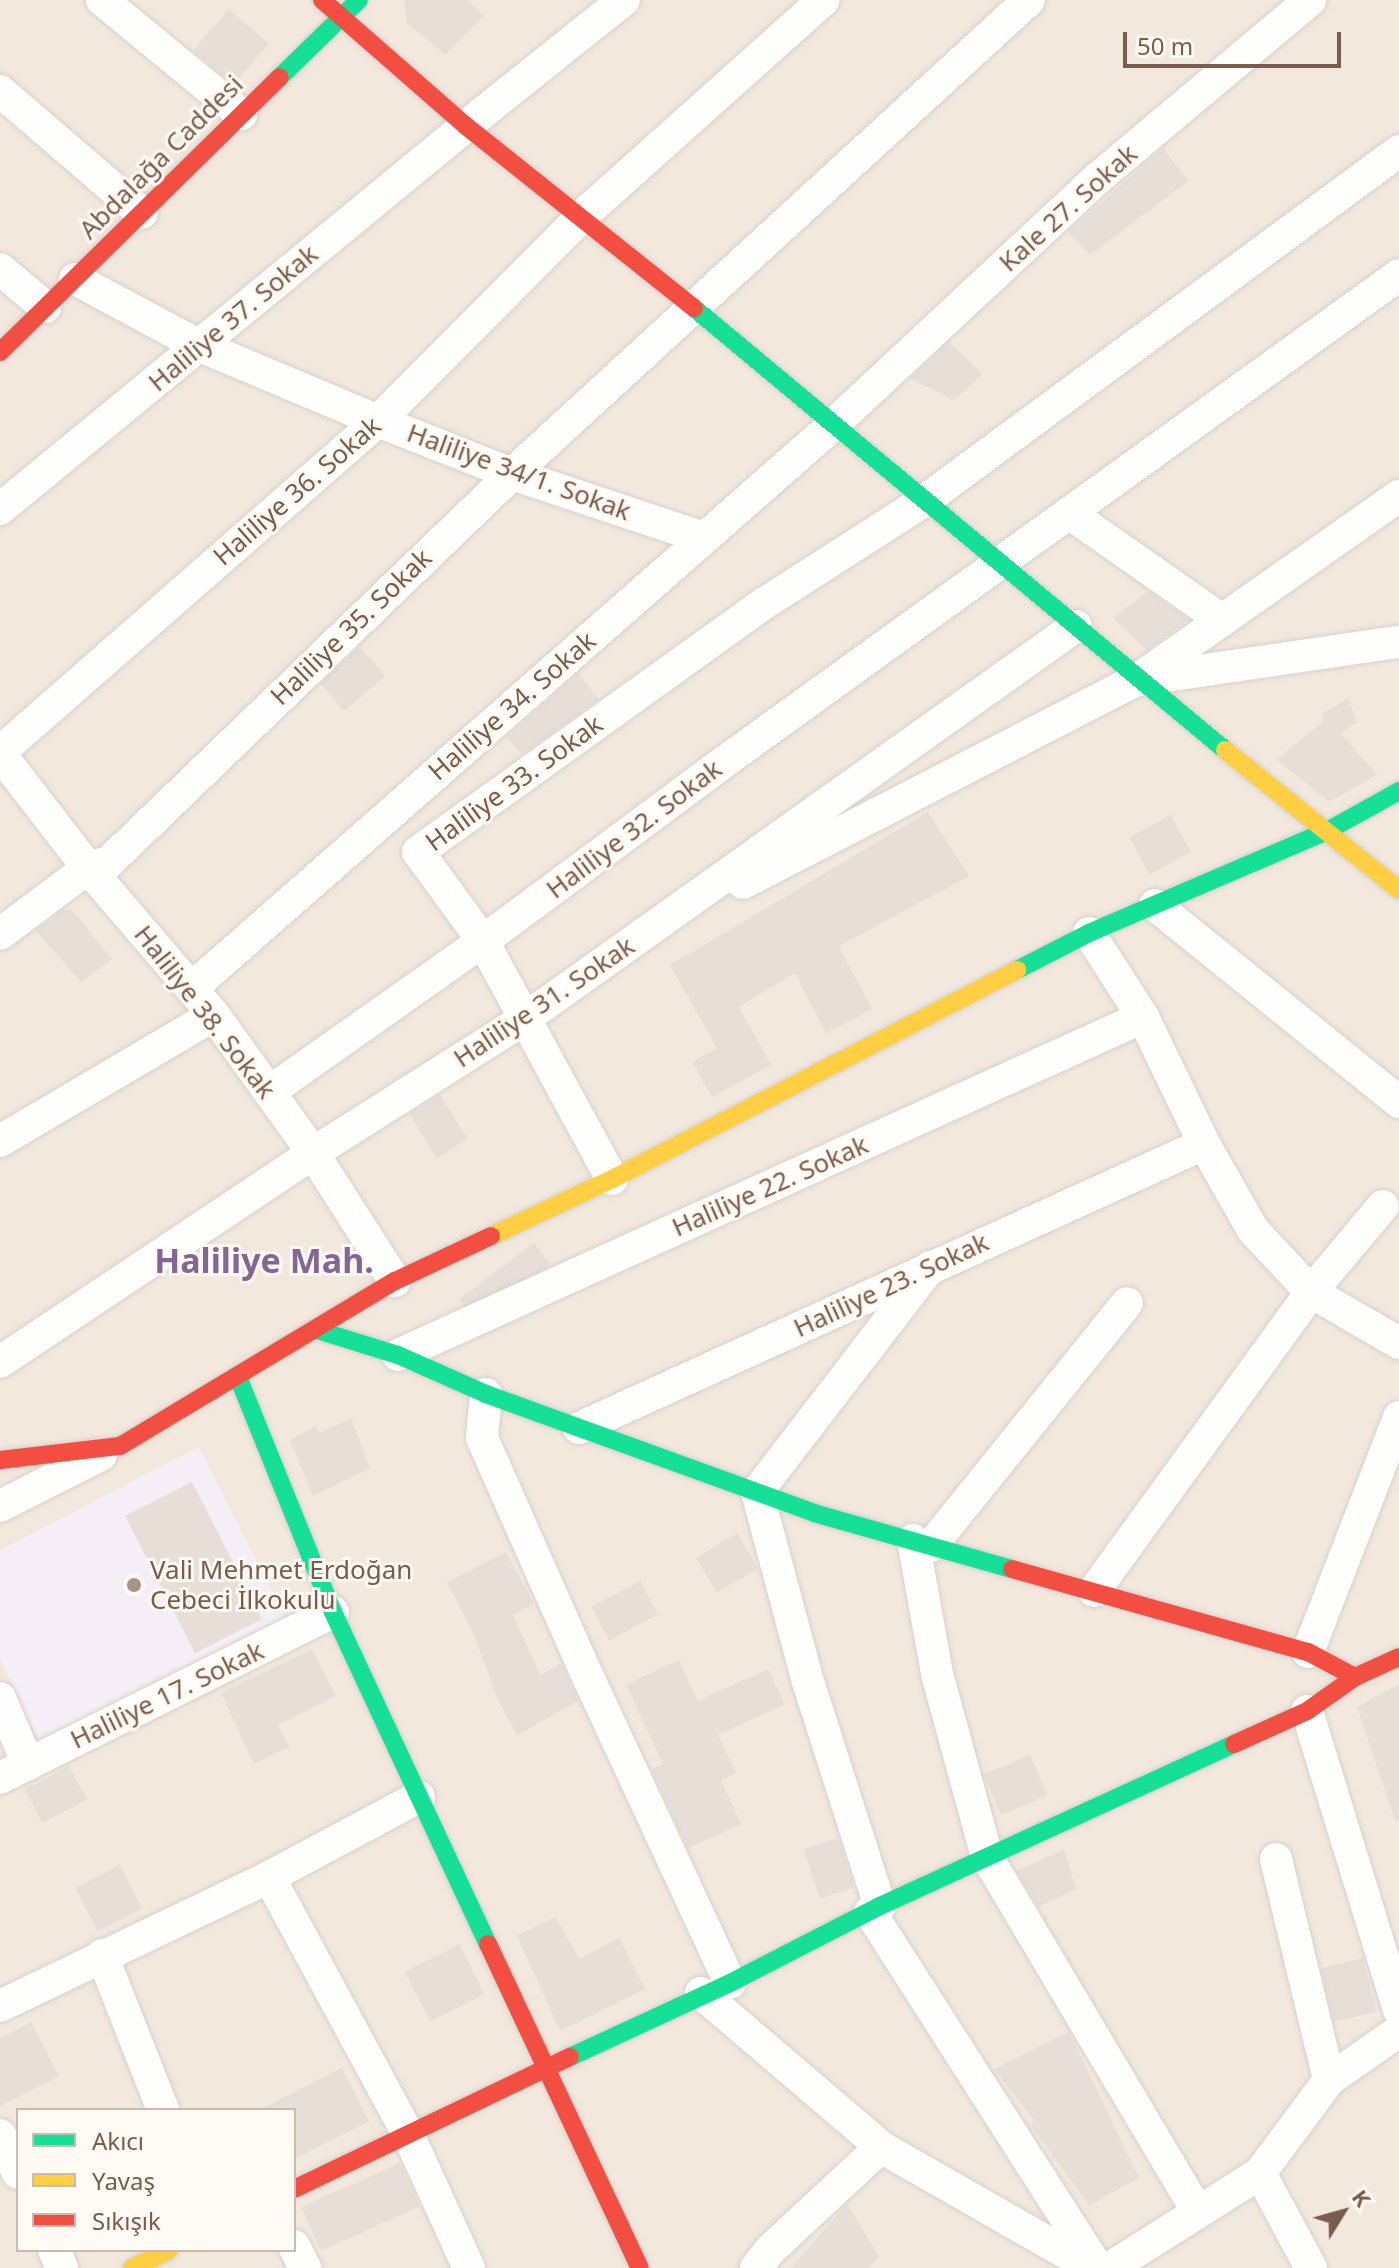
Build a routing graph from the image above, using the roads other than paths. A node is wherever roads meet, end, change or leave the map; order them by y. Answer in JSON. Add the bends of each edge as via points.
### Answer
{"nodes":[{"id":1,"x":102,"y":0,"type":"edge"},
{"id":2,"x":322,"y":0,"type":"edge"},
{"id":3,"x":359,"y":0,"type":"edge"},
{"id":4,"x":624,"y":0,"type":"edge"},
{"id":5,"x":824,"y":0,"type":"edge"},
{"id":6,"x":1029,"y":0,"type":"edge"},
{"id":7,"x":1310,"y":0,"type":"edge"},
{"id":8,"x":342,"y":16,"type":"junction"},
{"id":9,"x":0,"y":91,"type":"edge"},
{"id":10,"x":241,"y":114,"type":"junction"},
{"id":11,"x":466,"y":126,"type":"junction"},
{"id":12,"x":1399,"y":151,"type":"edge"},
{"id":13,"x":142,"y":213,"type":"junction"},
{"id":14,"x":582,"y":216,"type":"junction"},
{"id":15,"x":0,"y":269,"type":"edge"},
{"id":16,"x":1399,"y":275,"type":"edge"},
{"id":17,"x":75,"y":279,"type":"junction"},
{"id":18,"x":45,"y":307,"type":"junction"},
{"id":19,"x":695,"y":309,"type":"junction"},
{"id":20,"x":200,"y":346,"type":"junction"},
{"id":21,"x":0,"y":352,"type":"edge"},
{"id":22,"x":378,"y":421,"type":"junction"},
{"id":23,"x":833,"y":425,"type":"junction"},
{"id":24,"x":512,"y":474,"type":"junction"},
{"id":25,"x":1399,"y":496,"type":"edge"},
{"id":26,"x":924,"y":501,"type":"junction"},
{"id":27,"x":0,"y":509,"type":"edge"},
{"id":28,"x":1069,"y":513,"type":"junction"},
{"id":29,"x":704,"y":538,"type":"junction"},
{"id":30,"x":998,"y":563,"type":"junction"},
{"id":31,"x":1222,"y":620,"type":"junction"},
{"id":32,"x":1076,"y":626,"type":"junction"},
{"id":33,"x":1399,"y":642,"type":"edge"},
{"id":34,"x":1137,"y":680,"type":"junction"},
{"id":35,"x":0,"y":753,"type":"edge"},
{"id":36,"x":1399,"y":791,"type":"edge"},
{"id":37,"x":388,"y":815,"type":"junction"},
{"id":38,"x":1329,"y":830,"type":"junction"},
{"id":39,"x":418,"y":852,"type":"junction"},
{"id":40,"x":88,"y":868,"type":"junction"},
{"id":41,"x":1399,"y":890,"type":"edge"},
{"id":42,"x":1155,"y":905,"type":"junction"},
{"id":43,"x":1089,"y":933,"type":"junction"},
{"id":44,"x":0,"y":934,"type":"edge"},
{"id":45,"x":645,"y":934,"type":"junction"},
{"id":46,"x":483,"y":941,"type":"junction"},
{"id":47,"x":192,"y":988,"type":"junction"},
{"id":48,"x":214,"y":1015,"type":"junction"},
{"id":49,"x":527,"y":1017,"type":"junction"},
{"id":50,"x":1143,"y":1017,"type":"junction"},
{"id":51,"x":269,"y":1092,"type":"junction"},
{"id":52,"x":1399,"y":1102,"type":"edge"},
{"id":53,"x":0,"y":1141,"type":"edge"},
{"id":54,"x":1204,"y":1144,"type":"junction"},
{"id":55,"x":313,"y":1153,"type":"junction"},
{"id":56,"x":612,"y":1179,"type":"junction"},
{"id":57,"x":1383,"y":1206,"type":"dead end"},
{"id":58,"x":930,"y":1267,"type":"junction"},
{"id":59,"x":395,"y":1281,"type":"junction"},
{"id":60,"x":1311,"y":1292,"type":"junction"},
{"id":61,"x":1127,"y":1303,"type":"dead end"},
{"id":62,"x":317,"y":1330,"type":"junction"},
{"id":63,"x":1399,"y":1343,"type":"edge"},
{"id":64,"x":398,"y":1355,"type":"junction"},
{"id":65,"x":0,"y":1362,"type":"edge"},
{"id":66,"x":238,"y":1377,"type":"junction"},
{"id":67,"x":486,"y":1394,"type":"junction"},
{"id":68,"x":1399,"y":1417,"type":"edge"},
{"id":69,"x":579,"y":1428,"type":"junction"},
{"id":70,"x":120,"y":1446,"type":"junction"},
{"id":71,"x":0,"y":1460,"type":"edge"},
{"id":72,"x":757,"y":1492,"type":"junction"},
{"id":73,"x":0,"y":1506,"type":"edge"},
{"id":74,"x":922,"y":1543,"type":"junction"},
{"id":75,"x":1094,"y":1591,"type":"junction"},
{"id":76,"x":333,"y":1612,"type":"junction"},
{"id":77,"x":1308,"y":1652,"type":"junction"},
{"id":78,"x":1399,"y":1657,"type":"edge"},
{"id":79,"x":1355,"y":1677,"type":"junction"},
{"id":80,"x":0,"y":1698,"type":"edge"},
{"id":81,"x":1307,"y":1711,"type":"junction"},
{"id":82,"x":14,"y":1771,"type":"edge"},
{"id":83,"x":419,"y":1797,"type":"junction"},
{"id":84,"x":987,"y":1857,"type":"junction"},
{"id":85,"x":1276,"y":1859,"type":"dead end"},
{"id":86,"x":269,"y":1877,"type":"junction"},
{"id":87,"x":875,"y":1909,"type":"junction"},
{"id":88,"x":102,"y":1955,"type":"junction"},
{"id":89,"x":716,"y":1988,"type":"junction"},
{"id":90,"x":0,"y":2006,"type":"edge"},
{"id":91,"x":1399,"y":2010,"type":"edge"},
{"id":92,"x":1399,"y":2031,"type":"edge"},
{"id":93,"x":548,"y":2069,"type":"junction"},
{"id":94,"x":1329,"y":2080,"type":"junction"},
{"id":95,"x":162,"y":2108,"type":"edge"},
{"id":96,"x":407,"y":2132,"type":"junction"},
{"id":97,"x":0,"y":2135,"type":"edge"},
{"id":98,"x":881,"y":2147,"type":"junction"},
{"id":99,"x":16,"y":2169,"type":"edge"},
{"id":100,"x":1260,"y":2173,"type":"junction"},
{"id":101,"x":296,"y":2188,"type":"edge"},
{"id":102,"x":1198,"y":2212,"type":"junction"},
{"id":103,"x":296,"y":2250,"type":"edge"},
{"id":104,"x":165,"y":2252,"type":"edge"},
{"id":105,"x":132,"y":2268,"type":"edge"},
{"id":106,"x":305,"y":2268,"type":"edge"},
{"id":107,"x":469,"y":2268,"type":"edge"},
{"id":108,"x":640,"y":2268,"type":"edge"},
{"id":109,"x":756,"y":2268,"type":"edge"},
{"id":110,"x":1092,"y":2268,"type":"edge"},
{"id":111,"x":1098,"y":2268,"type":"edge"},
{"id":112,"x":1110,"y":2268,"type":"edge"},
{"id":113,"x":1311,"y":2268,"type":"edge"}],
"edges":[{"from":1,"to":10,"type":"street"},
{"from":2,"to":8,"type":"street"},
{"from":3,"to":8,"type":"street","name":"Abdalağa Caddesi"},
{"from":4,"to":11,"type":"street","name":"Haliliye 37. Sokak"},
{"from":5,"to":14,"type":"street","name":"Haliliye 36. Sokak"},
{"from":6,"to":19,"type":"street","name":"Haliliye 35. Sokak"},
{"from":7,"to":23,"type":"street","name":"Kale 27. Sokak","via":[[1098,178]]},
{"from":8,"to":10,"type":"street","name":"Abdalağa Caddesi"},
{"from":8,"to":11,"type":"street"},
{"from":9,"to":13,"type":"street"},
{"from":10,"to":13,"type":"street","name":"Abdalağa Caddesi"},
{"from":11,"to":14,"type":"street"},
{"from":11,"to":20,"type":"street","name":"Haliliye 37. Sokak"},
{"from":12,"to":26,"type":"street","name":"Haliliye 33. Sokak"},
{"from":13,"to":17,"type":"street","name":"Abdalağa Caddesi"},
{"from":14,"to":19,"type":"street"},
{"from":14,"to":22,"type":"street","name":"Haliliye 36. Sokak"},
{"from":15,"to":18,"type":"street"},
{"from":16,"to":28,"type":"street","name":"Haliliye 32. Sokak"},
{"from":17,"to":18,"type":"street","name":"Abdalağa Caddesi"},
{"from":17,"to":20,"type":"street","name":"Haliliye 34/1. Sokak"},
{"from":18,"to":21,"type":"street","name":"Abdalağa Caddesi"},
{"from":19,"to":23,"type":"street"},
{"from":19,"to":24,"type":"street","name":"Haliliye 35. Sokak"},
{"from":20,"to":22,"type":"street","name":"Haliliye 34/1. Sokak"},
{"from":20,"to":27,"type":"street","name":"Haliliye 37. Sokak"},
{"from":22,"to":24,"type":"street","name":"Haliliye 34/1. Sokak"},
{"from":22,"to":35,"type":"street","name":"Haliliye 36. Sokak"},
{"from":23,"to":26,"type":"street"},
{"from":23,"to":29,"type":"street","name":"Haliliye 34. Sokak"},
{"from":24,"to":29,"type":"street","name":"Haliliye 34/1. Sokak"},
{"from":24,"to":40,"type":"street","name":"Haliliye 35. Sokak","via":[[109,862]]},
{"from":25,"to":31,"type":"street"},
{"from":26,"to":30,"type":"street"},
{"from":26,"to":39,"type":"street","name":"Haliliye 33. Sokak","via":[[765,603]]},
{"from":28,"to":30,"type":"street","name":"Haliliye 32. Sokak"},
{"from":28,"to":31,"type":"street"},
{"from":29,"to":37,"type":"street","name":"Haliliye 34. Sokak"},
{"from":30,"to":32,"type":"street"},
{"from":30,"to":46,"type":"street","name":"Haliliye 32. Sokak"},
{"from":31,"to":34,"type":"street"},
{"from":32,"to":34,"type":"street"},
{"from":32,"to":45,"type":"street","name":"Haliliye 31. Sokak"},
{"from":33,"to":34,"type":"street"},
{"from":34,"to":38,"type":"street"},
{"from":34,"to":45,"type":"street"},
{"from":35,"to":40,"type":"street","name":"Haliliye 38. Sokak"},
{"from":36,"to":38,"type":"street"},
{"from":37,"to":39,"type":"street"},
{"from":37,"to":47,"type":"street","name":"Haliliye 34. Sokak"},
{"from":38,"to":41,"type":"street"},
{"from":38,"to":42,"type":"street"},
{"from":39,"to":46,"type":"street","name":"Haliliye 33. Sokak"},
{"from":40,"to":44,"type":"street","name":"Haliliye 35. Sokak"},
{"from":40,"to":47,"type":"street","name":"Haliliye 38. Sokak"},
{"from":42,"to":43,"type":"street"},
{"from":42,"to":52,"type":"street"},
{"from":43,"to":50,"type":"street"},
{"from":43,"to":56,"type":"street"},
{"from":45,"to":49,"type":"street","name":"Haliliye 31. Sokak"},
{"from":46,"to":49,"type":"street","name":"Haliliye 33. Sokak"},
{"from":46,"to":51,"type":"street","name":"Haliliye 32. Sokak"},
{"from":47,"to":48,"type":"street","name":"Haliliye 38. Sokak"},
{"from":48,"to":51,"type":"street","name":"Haliliye 38. Sokak"},
{"from":48,"to":53,"type":"street"},
{"from":49,"to":55,"type":"street","name":"Haliliye 31. Sokak"},
{"from":49,"to":56,"type":"street","name":"Haliliye 33. Sokak"},
{"from":50,"to":54,"type":"street"},
{"from":50,"to":64,"type":"street","name":"Haliliye 22. Sokak"},
{"from":51,"to":55,"type":"street","name":"Haliliye 38. Sokak"},
{"from":54,"to":58,"type":"street","name":"Haliliye 23. Sokak"},
{"from":54,"to":60,"type":"street","via":[[1253,1230]]},
{"from":55,"to":59,"type":"street","name":"Haliliye 38. Sokak"},
{"from":55,"to":65,"type":"street","name":"Haliliye 31. Sokak"},
{"from":56,"to":59,"type":"street"},
{"from":57,"to":60,"type":"street"},
{"from":58,"to":69,"type":"street","name":"Haliliye 23. Sokak"},
{"from":58,"to":72,"type":"street"},
{"from":59,"to":62,"type":"street"},
{"from":60,"to":63,"type":"street"},
{"from":60,"to":75,"type":"street"},
{"from":61,"to":74,"type":"street"},
{"from":62,"to":64,"type":"street"},
{"from":62,"to":66,"type":"street"},
{"from":64,"to":67,"type":"street"},
{"from":66,"to":70,"type":"street"},
{"from":66,"to":76,"type":"street"},
{"from":67,"to":69,"type":"street"},
{"from":67,"to":89,"type":"street","via":[[482,1438],[589,1679]]},
{"from":68,"to":77,"type":"street"},
{"from":69,"to":72,"type":"street"},
{"from":70,"to":71,"type":"street"},
{"from":70,"to":73,"type":"street"},
{"from":72,"to":74,"type":"street"},
{"from":72,"to":87,"type":"street"},
{"from":74,"to":75,"type":"street"},
{"from":74,"to":84,"type":"street","via":[[937,1674]]},
{"from":75,"to":77,"type":"street"},
{"from":76,"to":82,"type":"street","name":"Haliliye 17. Sokak"},
{"from":76,"to":83,"type":"street"},
{"from":77,"to":79,"type":"street"},
{"from":78,"to":79,"type":"street"},
{"from":79,"to":81,"type":"street"},
{"from":80,"to":82,"type":"street"},
{"from":81,"to":84,"type":"street"},
{"from":81,"to":91,"type":"street"},
{"from":83,"to":86,"type":"street"},
{"from":83,"to":93,"type":"street"},
{"from":84,"to":87,"type":"street"},
{"from":84,"to":102,"type":"street"},
{"from":85,"to":94,"type":"street"},
{"from":86,"to":88,"type":"street"},
{"from":86,"to":96,"type":"street"},
{"from":87,"to":89,"type":"street"},
{"from":87,"to":111,"type":"street"},
{"from":88,"to":90,"type":"street"},
{"from":88,"to":95,"type":"street"},
{"from":89,"to":93,"type":"street"},
{"from":89,"to":98,"type":"street"},
{"from":92,"to":94,"type":"street"},
{"from":93,"to":96,"type":"street"},
{"from":93,"to":108,"type":"street"},
{"from":94,"to":100,"type":"street"},
{"from":96,"to":101,"type":"street"},
{"from":96,"to":107,"type":"street"},
{"from":97,"to":99,"type":"street"},
{"from":98,"to":109,"type":"street"},
{"from":98,"to":110,"type":"street"},
{"from":100,"to":102,"type":"street"},
{"from":100,"to":113,"type":"street"},
{"from":102,"to":112,"type":"street"},
{"from":103,"to":106,"type":"street"},
{"from":104,"to":105,"type":"street"}]}
